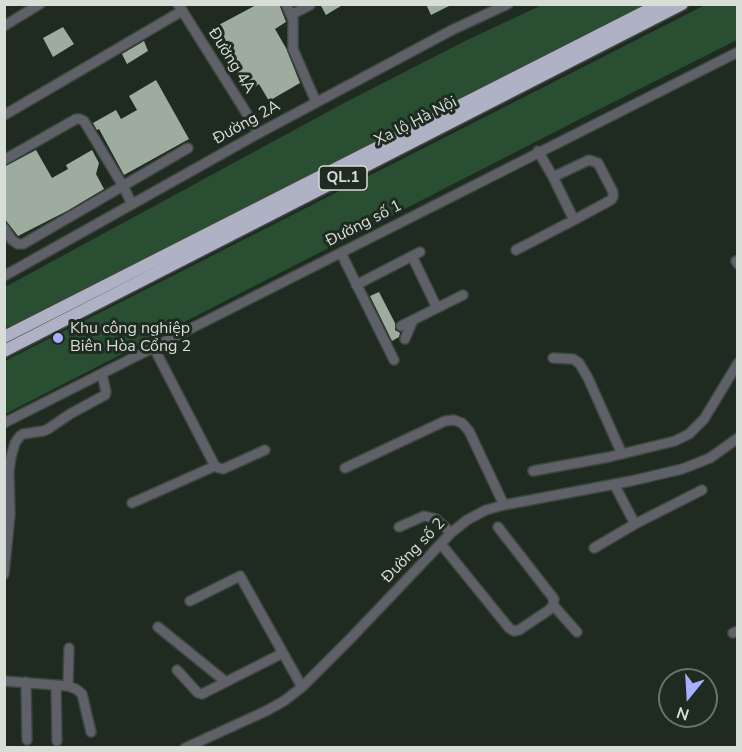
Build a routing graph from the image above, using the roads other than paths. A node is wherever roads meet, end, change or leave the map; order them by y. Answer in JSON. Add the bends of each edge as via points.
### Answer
{"nodes":[{"id":1,"x":40,"y":4,"type":"edge"},
{"id":2,"x":286,"y":4,"type":"edge"},
{"id":3,"x":507,"y":4,"type":"edge"},
{"id":4,"x":660,"y":4,"type":"edge"},
{"id":5,"x":682,"y":4,"type":"edge"},
{"id":6,"x":310,"y":5,"type":"edge"},
{"id":7,"x":496,"y":7,"type":"edge"},
{"id":8,"x":180,"y":8,"type":"edge"},
{"id":9,"x":291,"y":15,"type":"junction"},
{"id":10,"x":4,"y":26,"type":"edge"},
{"id":11,"x":738,"y":52,"type":"edge"},
{"id":12,"x":316,"y":102,"type":"junction"},
{"id":13,"x":6,"y":114,"type":"edge"},
{"id":14,"x":259,"y":133,"type":"junction"},
{"id":15,"x":188,"y":148,"type":"dead end"},
{"id":16,"x":538,"y":152,"type":"junction"},
{"id":17,"x":4,"y":159,"type":"edge"},
{"id":18,"x":143,"y":175,"type":"junction"},
{"id":19,"x":553,"y":177,"type":"junction"},
{"id":20,"x":123,"y":186,"type":"junction"},
{"id":21,"x":155,"y":192,"type":"junction"},
{"id":22,"x":132,"y":204,"type":"junction"},
{"id":23,"x":574,"y":220,"type":"junction"},
{"id":24,"x":4,"y":228,"type":"edge"},
{"id":25,"x":516,"y":250,"type":"dead end"},
{"id":26,"x":341,"y":253,"type":"junction"},
{"id":27,"x":4,"y":276,"type":"edge"},
{"id":28,"x":356,"y":285,"type":"junction"},
{"id":29,"x":463,"y":295,"type":"dead end"},
{"id":30,"x":437,"y":308,"type":"junction"},
{"id":31,"x":412,"y":320,"type":"junction"},
{"id":32,"x":401,"y":326,"type":"dead end"},
{"id":33,"x":4,"y":337,"type":"edge"},
{"id":34,"x":405,"y":339,"type":"dead end"},
{"id":35,"x":154,"y":348,"type":"junction"},
{"id":36,"x":4,"y":351,"type":"edge"},
{"id":37,"x":553,"y":358,"type":"dead end"},
{"id":38,"x":394,"y":360,"type":"dead end"},
{"id":39,"x":738,"y":363,"type":"edge"},
{"id":40,"x":102,"y":374,"type":"junction"},
{"id":41,"x":4,"y":423,"type":"edge"},
{"id":42,"x":738,"y":438,"type":"edge"},
{"id":43,"x":265,"y":450,"type":"dead end"},
{"id":44,"x":622,"y":454,"type":"junction"},
{"id":45,"x":215,"y":466,"type":"junction"},
{"id":46,"x":345,"y":468,"type":"dead end"},
{"id":47,"x":533,"y":471,"type":"dead end"},
{"id":48,"x":614,"y":484,"type":"junction"},
{"id":49,"x":702,"y":490,"type":"dead end"},
{"id":50,"x":132,"y":503,"type":"dead end"},
{"id":51,"x":504,"y":505,"type":"junction"},
{"id":52,"x":7,"y":515,"type":"edge"},
{"id":53,"x":635,"y":524,"type":"junction"},
{"id":54,"x":399,"y":527,"type":"dead end"},
{"id":55,"x":498,"y":527,"type":"dead end"},
{"id":56,"x":451,"y":533,"type":"junction"},
{"id":57,"x":441,"y":544,"type":"junction"},
{"id":58,"x":594,"y":549,"type":"dead end"},
{"id":59,"x":4,"y":574,"type":"edge"},
{"id":60,"x":190,"y":601,"type":"dead end"},
{"id":61,"x":553,"y":604,"type":"junction"},
{"id":62,"x":158,"y":627,"type":"dead end"},
{"id":63,"x":577,"y":632,"type":"dead end"},
{"id":64,"x":69,"y":648,"type":"dead end"},
{"id":65,"x":283,"y":653,"type":"junction"},
{"id":66,"x":177,"y":670,"type":"dead end"},
{"id":67,"x":4,"y":681,"type":"edge"},
{"id":68,"x":26,"y":682,"type":"junction"},
{"id":69,"x":226,"y":682,"type":"junction"},
{"id":70,"x":56,"y":685,"type":"junction"},
{"id":71,"x":68,"y":686,"type":"junction"},
{"id":72,"x":302,"y":687,"type":"junction"},
{"id":73,"x":91,"y":732,"type":"dead end"},
{"id":74,"x":27,"y":740,"type":"dead end"},
{"id":75,"x":57,"y":741,"type":"dead end"},
{"id":76,"x":185,"y":747,"type":"edge"}],
"edges":[{"from":1,"to":10,"type":"street"},
{"from":2,"to":9,"type":"street"},
{"from":3,"to":7,"type":"street","name":"Đường 2A"},
{"from":4,"to":33,"type":"highway","name":"Xa lộ Hà Nội","number":"QL.1"},
{"from":5,"to":36,"type":"highway","name":"Xa lộ Hà Nội","number":"QL.1"},
{"from":6,"to":9,"type":"street"},
{"from":7,"to":12,"type":"street","name":"Đường 2A"},
{"from":8,"to":13,"type":"street"},
{"from":8,"to":14,"type":"street","name":"Đường 4A"},
{"from":9,"to":12,"type":"street","via":[[293,49]]},
{"from":11,"to":16,"type":"street","name":"Đường số 1"},
{"from":12,"to":14,"type":"street","name":"Đường 2A"},
{"from":14,"to":21,"type":"street","name":"Đường 2A"},
{"from":15,"to":18,"type":"street"},
{"from":16,"to":19,"type":"street"},
{"from":16,"to":26,"type":"street","name":"Đường số 1"},
{"from":17,"to":20,"type":"street","via":[[80,119]]},
{"from":18,"to":20,"type":"street"},
{"from":18,"to":21,"type":"street"},
{"from":19,"to":23,"type":"street"},
{"from":19,"to":23,"type":"street","via":[[594,160],[613,192],[611,200]]},
{"from":20,"to":22,"type":"street"},
{"from":20,"to":24,"type":"street","via":[[23,244],[15,243]]},
{"from":21,"to":22,"type":"street","name":"Đường 2A"},
{"from":22,"to":27,"type":"street","name":"Đường 2A"},
{"from":23,"to":25,"type":"street"},
{"from":26,"to":28,"type":"street"},
{"from":26,"to":35,"type":"street","name":"Đường số 1"},
{"from":28,"to":30,"type":"street","via":[[416,254]]},
{"from":28,"to":38,"type":"street"},
{"from":29,"to":30,"type":"street"},
{"from":30,"to":31,"type":"street"},
{"from":31,"to":32,"type":"street"},
{"from":31,"to":34,"type":"street"},
{"from":35,"to":40,"type":"street","name":"Đường số 1"},
{"from":35,"to":45,"type":"street"},
{"from":37,"to":44,"type":"street","via":[[579,363]]},
{"from":39,"to":44,"type":"street","via":[[704,419],[689,434]]},
{"from":40,"to":41,"type":"street","name":"Đường số 1"},
{"from":40,"to":52,"type":"street","via":[[105,395],[48,429],[20,436],[9,471]]},
{"from":42,"to":48,"type":"street","name":"Đường số 2","via":[[710,458],[682,469]]},
{"from":43,"to":45,"type":"street","via":[[224,469]]},
{"from":44,"to":47,"type":"street"},
{"from":45,"to":50,"type":"street"},
{"from":46,"to":51,"type":"street","via":[[454,420],[469,431]]},
{"from":48,"to":51,"type":"street","name":"Đường số 2"},
{"from":48,"to":53,"type":"street"},
{"from":49,"to":53,"type":"street"},
{"from":51,"to":56,"type":"street","name":"Đường số 2","via":[[467,520]]},
{"from":52,"to":59,"type":"street"},
{"from":53,"to":58,"type":"street"},
{"from":54,"to":56,"type":"street","via":[[424,516],[436,519]]},
{"from":55,"to":61,"type":"street","via":[[554,599]]},
{"from":56,"to":57,"type":"street","name":"Đường số 2"},
{"from":57,"to":61,"type":"street","via":[[508,628],[519,630]]},
{"from":57,"to":72,"type":"street","name":"Đường số 2"},
{"from":60,"to":65,"type":"street","via":[[240,576]]},
{"from":61,"to":63,"type":"street"},
{"from":62,"to":69,"type":"street"},
{"from":64,"to":71,"type":"street"},
{"from":65,"to":69,"type":"street"},
{"from":65,"to":72,"type":"street"},
{"from":66,"to":69,"type":"street","via":[[198,693]]},
{"from":67,"to":68,"type":"street"},
{"from":68,"to":70,"type":"street"},
{"from":68,"to":74,"type":"street"},
{"from":70,"to":71,"type":"street"},
{"from":70,"to":75,"type":"street"},
{"from":71,"to":73,"type":"street","via":[[83,697]]},
{"from":72,"to":76,"type":"street","name":"Đường số 2","via":[[267,711]]}]}
